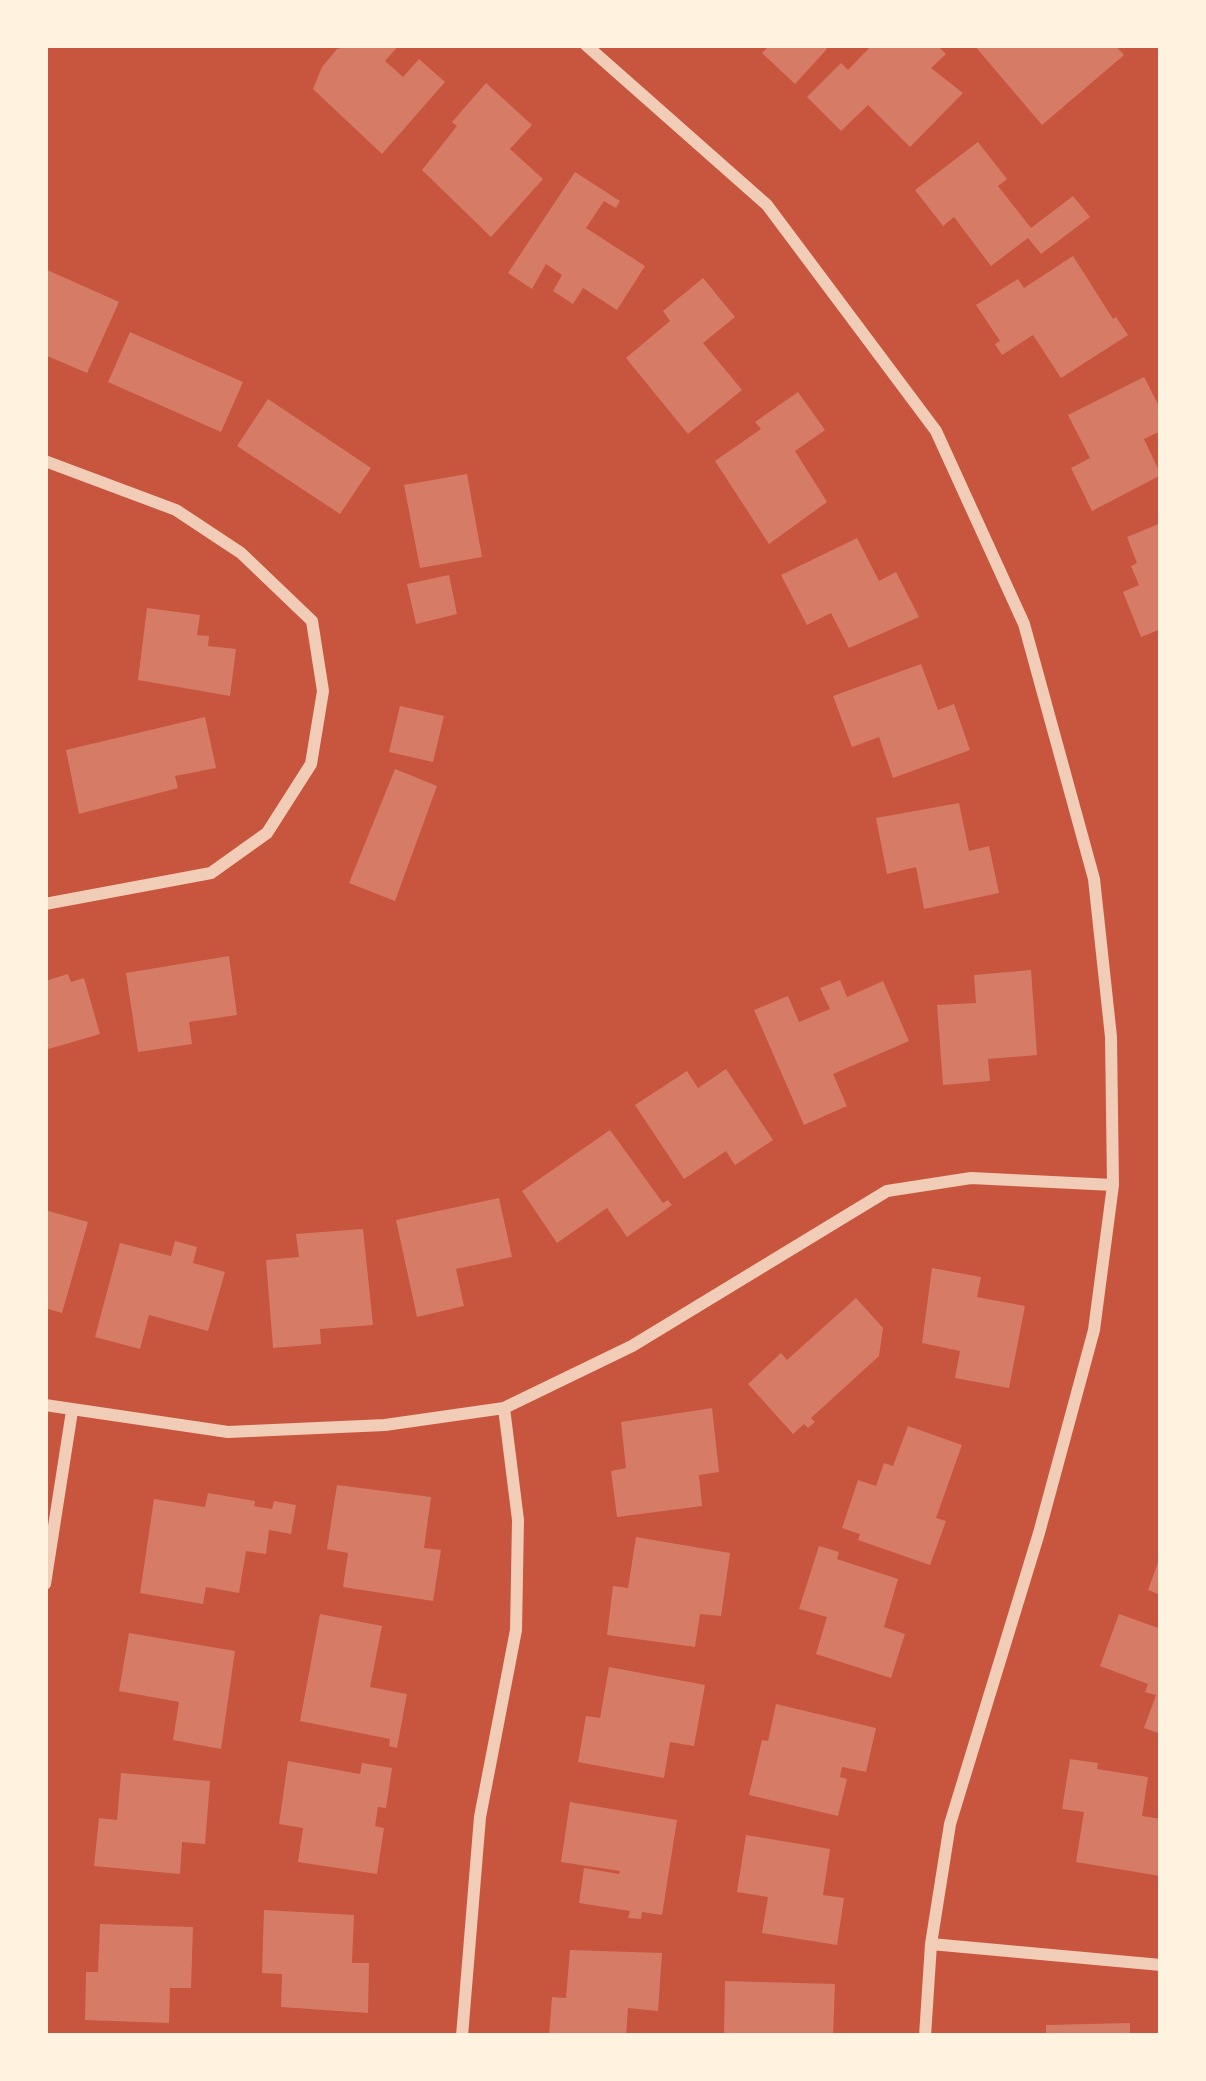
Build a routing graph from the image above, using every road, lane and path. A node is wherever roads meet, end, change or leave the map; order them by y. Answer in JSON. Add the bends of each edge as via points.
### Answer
{"nodes":[{"id":1,"x":586,"y":45,"type":"edge"},
{"id":2,"x":45,"y":461,"type":"edge"},
{"id":3,"x":45,"y":904,"type":"edge"},
{"id":4,"x":1114,"y":1185,"type":"junction"},
{"id":5,"x":45,"y":1405,"type":"edge"},
{"id":6,"x":504,"y":1408,"type":"junction"},
{"id":7,"x":72,"y":1411,"type":"junction"},
{"id":8,"x":45,"y":1584,"type":"edge"},
{"id":9,"x":931,"y":1944,"type":"junction"},
{"id":10,"x":1161,"y":1965,"type":"edge"},
{"id":11,"x":462,"y":2036,"type":"edge"},
{"id":12,"x":925,"y":2036,"type":"edge"}],
"edges":[{"from":1,"to":4,"type":"street","via":[[767,206],[936,431],[1024,624],[1094,879],[1111,1037]]},
{"from":2,"to":3,"type":"street","via":[[176,510],[241,553],[312,621],[323,691],[310,764],[267,832],[212,873]]},
{"from":4,"to":6,"type":"street","via":[[971,1178],[886,1191],[632,1346]]},
{"from":4,"to":9,"type":"street","via":[[1094,1330],[950,1824]]},
{"from":5,"to":7,"type":"street"},
{"from":6,"to":7,"type":"street","via":[[385,1425],[228,1432]]},
{"from":6,"to":11,"type":"street","via":[[518,1520],[517,1630],[480,1817]]},
{"from":7,"to":8,"type":"street"},
{"from":9,"to":10,"type":"street"},
{"from":9,"to":12,"type":"street"}]}
